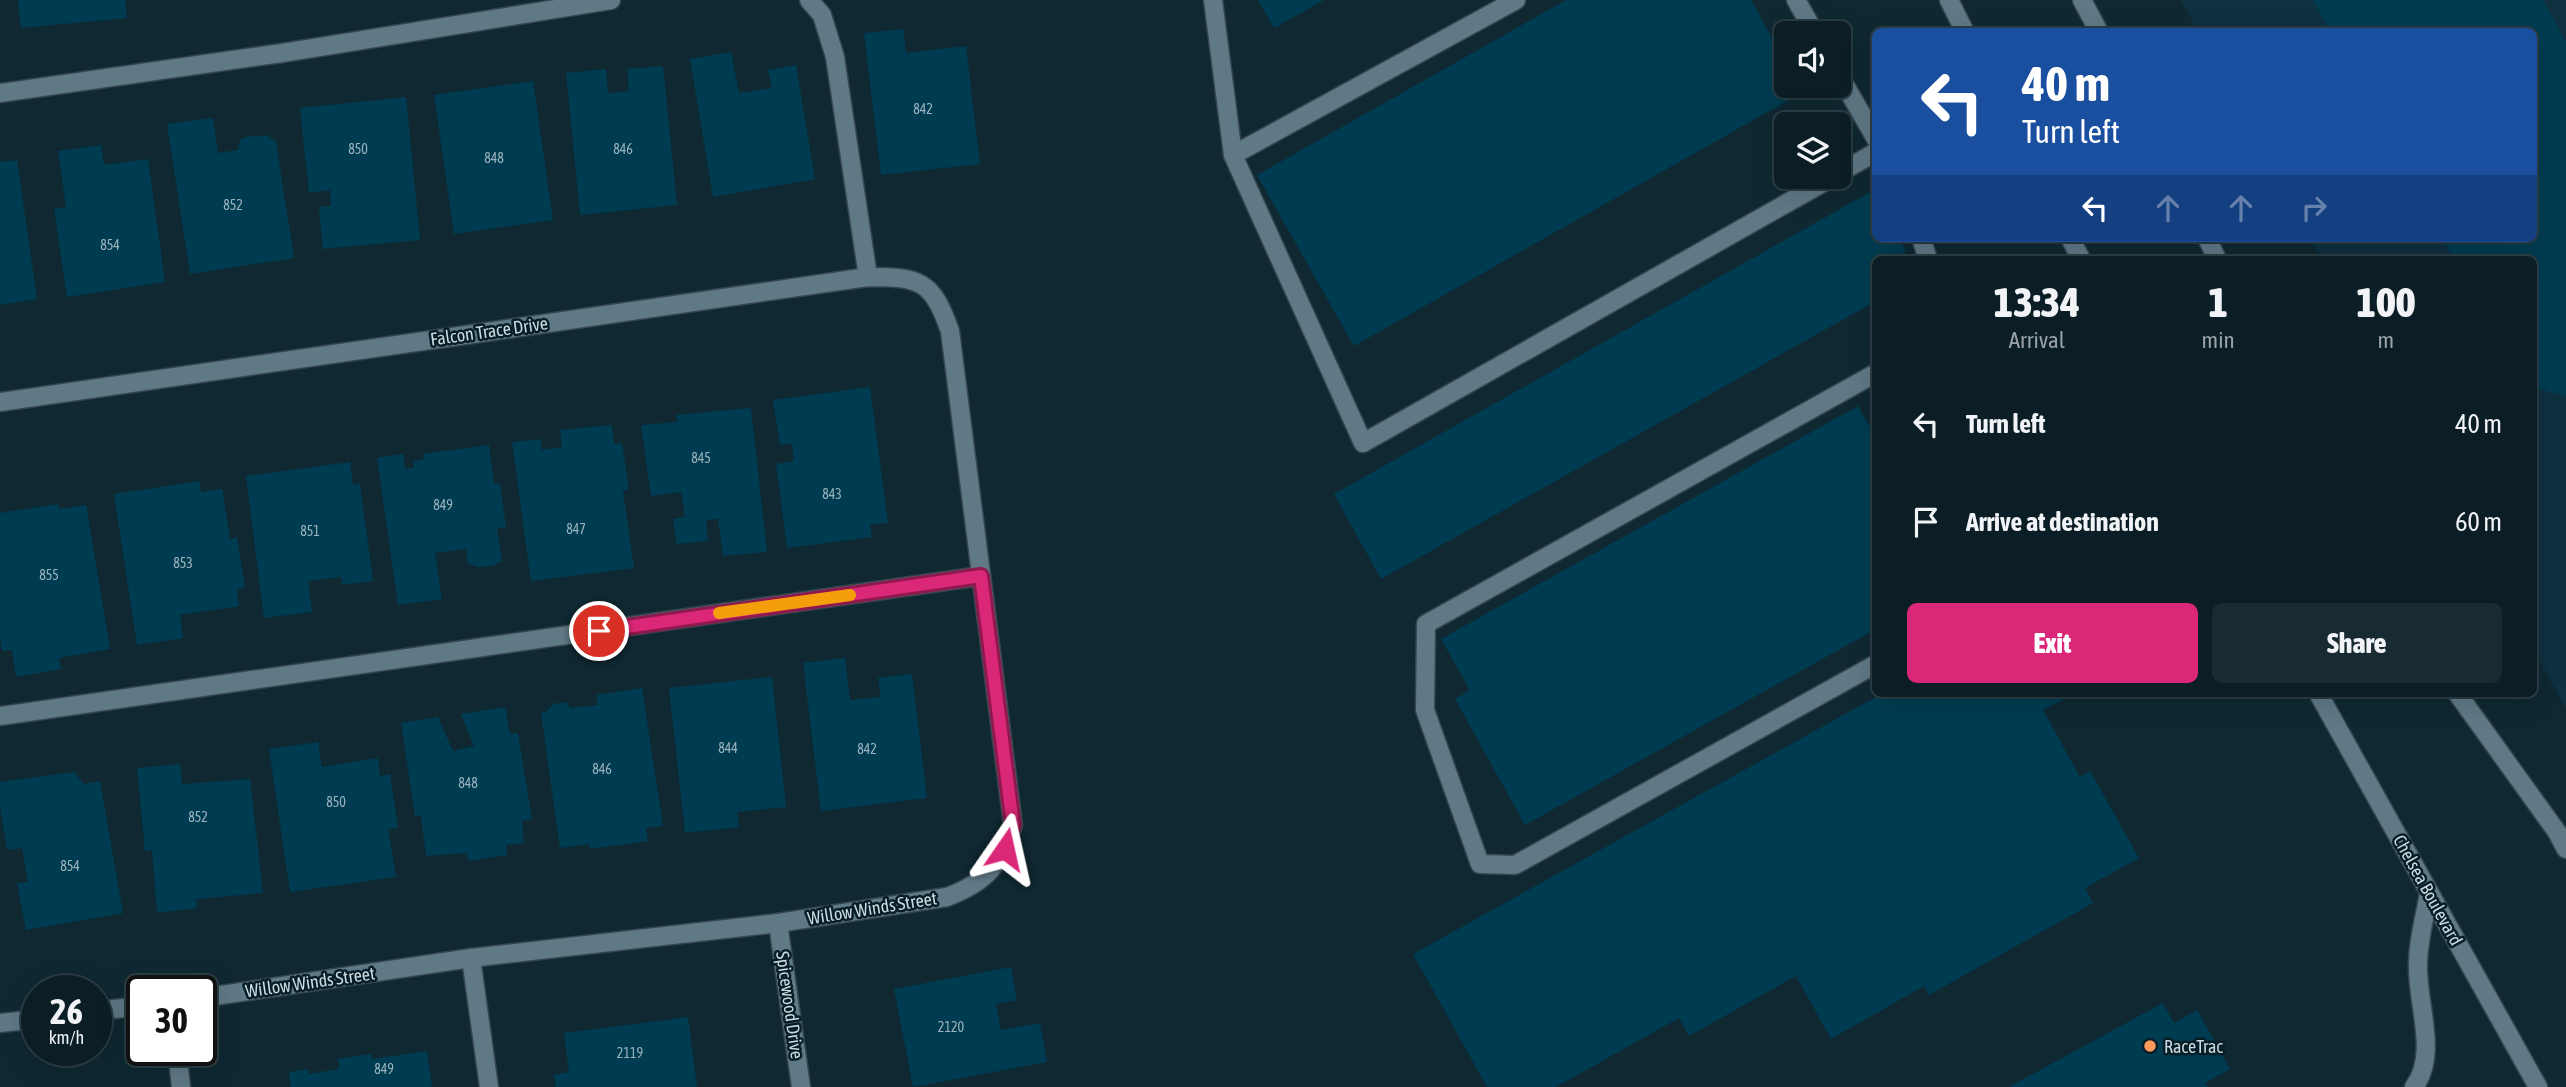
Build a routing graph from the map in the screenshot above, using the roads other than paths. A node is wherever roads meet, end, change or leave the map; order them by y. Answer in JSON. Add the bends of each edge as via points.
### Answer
{"nodes":[{"id":1,"x":611,"y":0,"type":"edge"},
{"id":2,"x":809,"y":0,"type":"edge"},
{"id":3,"x":1213,"y":0,"type":"edge"},
{"id":4,"x":1516,"y":0,"type":"edge"},
{"id":5,"x":1796,"y":0,"type":"edge"},
{"id":6,"x":1950,"y":0,"type":"edge"},
{"id":7,"x":2082,"y":0,"type":"edge"},
{"id":8,"x":1808,"y":21,"type":"edge"},
{"id":9,"x":1963,"y":28,"type":"edge"},
{"id":10,"x":2097,"y":28,"type":"edge"},
{"id":11,"x":0,"y":93,"type":"edge"},
{"id":12,"x":1851,"y":96,"type":"edge"},
{"id":13,"x":1872,"y":132,"type":"edge"},
{"id":14,"x":1872,"y":154,"type":"edge"},
{"id":15,"x":1233,"y":155,"type":"junction"},
{"id":16,"x":1851,"y":166,"type":"edge"},
{"id":17,"x":1812,"y":189,"type":"edge"},
{"id":18,"x":868,"y":277,"type":"junction"},
{"id":19,"x":950,"y":331,"type":"joint"},
{"id":20,"x":1872,"y":375,"type":"edge"},
{"id":21,"x":0,"y":402,"type":"edge"},
{"id":22,"x":981,"y":576,"type":"junction"},
{"id":23,"x":1872,"y":666,"type":"edge"},
{"id":24,"x":2320,"y":697,"type":"edge"},
{"id":25,"x":2460,"y":697,"type":"edge"},
{"id":26,"x":0,"y":716,"type":"edge"},
{"id":27,"x":2562,"y":830,"type":"edge"},
{"id":28,"x":2566,"y":849,"type":"edge"},
{"id":29,"x":2429,"y":893,"type":"junction"},
{"id":30,"x":778,"y":923,"type":"junction"},
{"id":31,"x":471,"y":958,"type":"junction"},
{"id":32,"x":217,"y":996,"type":"edge"},
{"id":33,"x":21,"y":1021,"type":"edge"},
{"id":34,"x":0,"y":1023,"type":"edge"},
{"id":35,"x":179,"y":1066,"type":"edge"},
{"id":36,"x":181,"y":1087,"type":"edge"},
{"id":37,"x":489,"y":1087,"type":"edge"},
{"id":38,"x":802,"y":1087,"type":"edge"},
{"id":39,"x":2414,"y":1087,"type":"edge"},
{"id":40,"x":2538,"y":1087,"type":"edge"}],
"edges":[{"from":1,"to":11,"type":"street"},
{"from":2,"to":18,"type":"street","via":[[822,15],[835,57]]},
{"from":3,"to":15,"type":"street"},
{"from":4,"to":15,"type":"street"},
{"from":5,"to":8,"type":"street"},
{"from":6,"to":9,"type":"street"},
{"from":7,"to":10,"type":"street"},
{"from":12,"to":13,"type":"street"},
{"from":14,"to":16,"type":"street"},
{"from":15,"to":17,"type":"street","via":[[1363,443]]},
{"from":18,"to":19,"type":"street","name":"Falcon Trace Drive","via":[[906,277],[931,291]]},
{"from":18,"to":21,"type":"street","name":"Falcon Trace Drive"},
{"from":19,"to":22,"type":"street","name":"Willow Winds Street"},
{"from":20,"to":23,"type":"street","via":[[1426,624],[1426,710],[1480,864],[1515,865]]},
{"from":22,"to":26,"type":"street"},
{"from":22,"to":30,"type":"street","name":"Willow Winds Street","via":[[1013,825],[1005,849],[991,872],[971,888],[947,897]]},
{"from":24,"to":29,"type":"street","name":"Chelsea Boulevard"},
{"from":25,"to":27,"type":"street"},
{"from":27,"to":28,"type":"street"},
{"from":29,"to":39,"type":"street","via":[[2417,967],[2426,1045],[2423,1075]]},
{"from":29,"to":40,"type":"street","name":"Chelsea Boulevard"},
{"from":30,"to":31,"type":"street","name":"Willow Winds Street"},
{"from":30,"to":38,"type":"street","name":"Spicewood Drive"},
{"from":31,"to":32,"type":"street","name":"Willow Winds Street"},
{"from":31,"to":37,"type":"street"},
{"from":33,"to":34,"type":"street"},
{"from":35,"to":36,"type":"street"}]}
